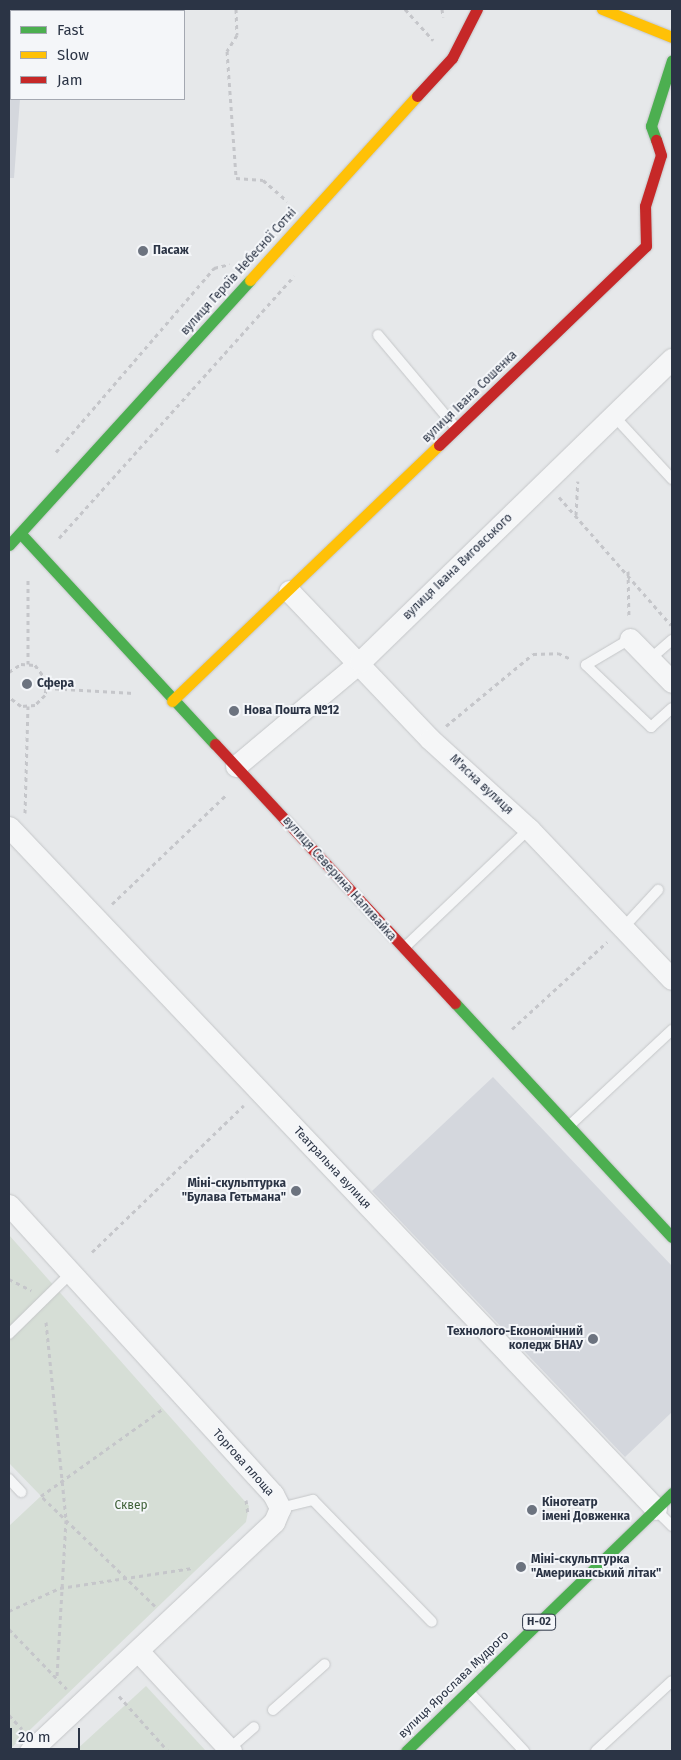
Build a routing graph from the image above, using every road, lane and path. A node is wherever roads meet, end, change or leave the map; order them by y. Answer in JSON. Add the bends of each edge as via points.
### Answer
{"nodes":[{"id":1,"x":236,"y":9,"type":"edge"},
{"id":2,"x":405,"y":9,"type":"edge"},
{"id":3,"x":477,"y":9,"type":"edge"},
{"id":4,"x":602,"y":9,"type":"edge"},
{"id":5,"x":672,"y":37,"type":"edge"},
{"id":6,"x":438,"y":44,"type":"dead end"},
{"id":7,"x":672,"y":60,"type":"edge"},
{"id":8,"x":295,"y":208,"type":"dead end"},
{"id":9,"x":294,"y":276,"type":"dead end"},
{"id":10,"x":378,"y":335,"type":"dead end"},
{"id":11,"x":672,"y":359,"type":"edge"},
{"id":12,"x":614,"y":416,"type":"junction"},
{"id":13,"x":457,"y":428,"type":"junction"},
{"id":14,"x":672,"y":478,"type":"edge"},
{"id":15,"x":546,"y":482,"type":"junction"},
{"id":16,"x":66,"y":530,"type":"dead end"},
{"id":17,"x":13,"y":532,"type":"edge"},
{"id":18,"x":28,"y":571,"type":"dead end"},
{"id":19,"x":628,"y":571,"type":"junction"},
{"id":20,"x":289,"y":590,"type":"junction"},
{"id":21,"x":630,"y":638,"type":"junction"},
{"id":22,"x":672,"y":640,"type":"edge"},
{"id":23,"x":650,"y":659,"type":"junction"},
{"id":24,"x":360,"y":662,"type":"junction"},
{"id":25,"x":28,"y":664,"type":"junction"},
{"id":26,"x":586,"y":665,"type":"junction"},
{"id":27,"x":9,"y":672,"type":"edge"},
{"id":28,"x":672,"y":682,"type":"edge"},
{"id":29,"x":47,"y":688,"type":"junction"},
{"id":30,"x":9,"y":698,"type":"edge"},
{"id":31,"x":169,"y":698,"type":"junction"},
{"id":32,"x":28,"y":706,"type":"junction"},
{"id":33,"x":672,"y":708,"type":"edge"},
{"id":34,"x":430,"y":739,"type":"junction"},
{"id":35,"x":241,"y":771,"type":"junction"},
{"id":36,"x":9,"y":827,"type":"edge"},
{"id":37,"x":529,"y":829,"type":"junction"},
{"id":38,"x":24,"y":843,"type":"junction"},
{"id":39,"x":658,"y":890,"type":"dead end"},
{"id":40,"x":97,"y":918,"type":"junction"},
{"id":41,"x":624,"y":928,"type":"junction"},
{"id":42,"x":404,"y":949,"type":"junction"},
{"id":43,"x":672,"y":979,"type":"edge"},
{"id":44,"x":672,"y":1030,"type":"edge"},
{"id":45,"x":493,"y":1046,"type":"junction"},
{"id":46,"x":260,"y":1090,"type":"junction"},
{"id":47,"x":568,"y":1126,"type":"junction"},
{"id":48,"x":9,"y":1205,"type":"edge"},
{"id":49,"x":672,"y":1237,"type":"edge"},
{"id":50,"x":92,"y":1252,"type":"dead end"},
{"id":51,"x":71,"y":1273,"type":"junction"},
{"id":52,"x":9,"y":1279,"type":"edge"},
{"id":53,"x":46,"y":1298,"type":"junction"},
{"id":54,"x":9,"y":1334,"type":"edge"},
{"id":55,"x":158,"y":1401,"type":"dead end"},
{"id":56,"x":164,"y":1408,"type":"junction"},
{"id":57,"x":170,"y":1415,"type":"dead end"},
{"id":58,"x":65,"y":1478,"type":"junction"},
{"id":59,"x":9,"y":1479,"type":"edge"},
{"id":60,"x":21,"y":1492,"type":"dead end"},
{"id":61,"x":240,"y":1492,"type":"dead end"},
{"id":62,"x":672,"y":1493,"type":"edge"},
{"id":63,"x":280,"y":1508,"type":"junction"},
{"id":64,"x":656,"y":1509,"type":"junction"},
{"id":65,"x":66,"y":1520,"type":"junction"},
{"id":66,"x":246,"y":1522,"type":"dead end"},
{"id":67,"x":672,"y":1526,"type":"edge"},
{"id":68,"x":192,"y":1574,"type":"dead end"},
{"id":69,"x":123,"y":1576,"type":"junction"},
{"id":70,"x":60,"y":1588,"type":"junction"},
{"id":71,"x":9,"y":1611,"type":"edge"},
{"id":72,"x":160,"y":1611,"type":"junction"},
{"id":73,"x":432,"y":1622,"type":"dead end"},
{"id":74,"x":9,"y":1629,"type":"edge"},
{"id":75,"x":138,"y":1651,"type":"junction"},
{"id":76,"x":325,"y":1664,"type":"dead end"},
{"id":77,"x":57,"y":1678,"type":"junction"},
{"id":78,"x":105,"y":1681,"type":"junction"},
{"id":79,"x":672,"y":1681,"type":"edge"},
{"id":80,"x":76,"y":1685,"type":"dead end"},
{"id":81,"x":69,"y":1691,"type":"junction"},
{"id":82,"x":468,"y":1692,"type":"junction"},
{"id":83,"x":63,"y":1697,"type":"dead end"},
{"id":84,"x":273,"y":1710,"type":"dead end"},
{"id":85,"x":9,"y":1715,"type":"edge"},
{"id":86,"x":32,"y":1727,"type":"dead end"},
{"id":87,"x":254,"y":1727,"type":"dead end"},
{"id":88,"x":25,"y":1741,"type":"edge"},
{"id":89,"x":230,"y":1750,"type":"edge"},
{"id":90,"x":168,"y":1751,"type":"edge"},
{"id":91,"x":406,"y":1751,"type":"edge"},
{"id":92,"x":524,"y":1751,"type":"edge"},
{"id":93,"x":596,"y":1751,"type":"edge"}],
"edges":[{"from":1,"to":8,"type":"path","via":[[237,35],[227,52],[236,178],[263,180]]},
{"from":2,"to":6,"type":"path"},
{"from":3,"to":17,"type":"street","name":"вулиця Героїв Небесної Сотні","via":[[452,58]]},
{"from":4,"to":5,"type":"street"},
{"from":7,"to":13,"type":"street","name":"вулиця Івана Сошенка","via":[[651,126],[661,155],[645,206],[646,246]]},
{"from":9,"to":16,"type":"path"},
{"from":10,"to":13,"type":"lane"},
{"from":11,"to":12,"type":"street","name":"вулиця Івана Виговського"},
{"from":12,"to":14,"type":"lane"},
{"from":12,"to":15,"type":"street","name":"вулиця Івана Виговського"},
{"from":13,"to":20,"type":"street","name":"вулиця Івана Сошенка"},
{"from":15,"to":19,"type":"path"},
{"from":15,"to":24,"type":"street","name":"вулиця Івана Виговського"},
{"from":17,"to":31,"type":"street","name":"вулиця Северина Наливайка"},
{"from":18,"to":25,"type":"path"},
{"from":19,"to":21,"type":"path"},
{"from":19,"to":22,"type":"path","via":[[671,620]]},
{"from":20,"to":24,"type":"street","name":"Мʼясна вулиця"},
{"from":20,"to":31,"type":"street","name":"вулиця Івана Сошенка"},
{"from":21,"to":23,"type":"street"},
{"from":21,"to":26,"type":"lane"},
{"from":22,"to":23,"type":"lane"},
{"from":23,"to":28,"type":"street"},
{"from":24,"to":34,"type":"street","name":"Мʼясна вулиця"},
{"from":24,"to":35,"type":"street","name":"вулиця Івана Виговського"},
{"from":25,"to":27,"type":"path"},
{"from":25,"to":29,"type":"path","via":[[41,669]]},
{"from":26,"to":33,"type":"lane","via":[[651,727]]},
{"from":26,"to":34,"type":"path","via":[[558,653],[533,654]]},
{"from":29,"to":31,"type":"path"},
{"from":29,"to":32,"type":"path","via":[[41,701]]},
{"from":30,"to":32,"type":"path"},
{"from":31,"to":35,"type":"street","name":"вулиця Северина Наливайка"},
{"from":32,"to":38,"type":"path"},
{"from":34,"to":37,"type":"street","name":"Мʼясна вулиця"},
{"from":35,"to":40,"type":"path"},
{"from":35,"to":42,"type":"street","name":"вулиця Северина Наливайка"},
{"from":36,"to":38,"type":"street","name":"Театральна вулиця"},
{"from":37,"to":41,"type":"street","name":"Мʼясна вулиця"},
{"from":37,"to":42,"type":"lane"},
{"from":38,"to":40,"type":"street","name":"Театральна вулиця"},
{"from":39,"to":41,"type":"lane"},
{"from":40,"to":46,"type":"street","name":"Театральна вулиця"},
{"from":41,"to":43,"type":"street","name":"Мʼясна вулиця"},
{"from":41,"to":45,"type":"path"},
{"from":42,"to":45,"type":"street","name":"вулиця Северина Наливайка"},
{"from":44,"to":47,"type":"lane"},
{"from":45,"to":47,"type":"street","name":"вулиця Северина Наливайка"},
{"from":46,"to":50,"type":"path"},
{"from":46,"to":64,"type":"street","name":"Театральна вулиця"},
{"from":47,"to":49,"type":"street","name":"вулиця Северина Наливайка"},
{"from":48,"to":51,"type":"street","name":"Торгова площа"},
{"from":51,"to":53,"type":"lane"},
{"from":51,"to":63,"type":"street","name":"Торгова площа","via":[[273,1494]]},
{"from":52,"to":53,"type":"path"},
{"from":53,"to":54,"type":"lane"},
{"from":53,"to":58,"type":"path","via":[[47,1347],[56,1390]]},
{"from":55,"to":56,"type":"path"},
{"from":56,"to":57,"type":"path"},
{"from":56,"to":58,"type":"path"},
{"from":58,"to":65,"type":"path"},
{"from":58,"to":65,"type":"path","via":[[41,1496]]},
{"from":59,"to":60,"type":"lane"},
{"from":61,"to":66,"type":"path","via":[[249,1506]]},
{"from":62,"to":64,"type":"street","name":"вулиця Ярослава Мудрого","number":"Н-02"},
{"from":63,"to":72,"type":"street","name":"Торгова площа","via":[[274,1522]]},
{"from":63,"to":73,"type":"lane","via":[[313,1500]]},
{"from":64,"to":67,"type":"lane"},
{"from":64,"to":82,"type":"street","name":"вулиця Ярослава Мудрого","number":"Н-02"},
{"from":65,"to":69,"type":"path"},
{"from":65,"to":70,"type":"path"},
{"from":68,"to":69,"type":"path","via":[[200,1567]]},
{"from":69,"to":70,"type":"path"},
{"from":69,"to":72,"type":"path"},
{"from":70,"to":71,"type":"path"},
{"from":70,"to":77,"type":"path"},
{"from":72,"to":75,"type":"street","name":"Торгова площа"},
{"from":74,"to":77,"type":"path"},
{"from":75,"to":78,"type":"street","name":"Торгова площа"},
{"from":75,"to":89,"type":"street"},
{"from":76,"to":84,"type":"lane"},
{"from":77,"to":81,"type":"path"},
{"from":78,"to":88,"type":"street","name":"Торгова площа"},
{"from":78,"to":90,"type":"path"},
{"from":79,"to":93,"type":"lane"},
{"from":80,"to":81,"type":"path"},
{"from":81,"to":83,"type":"path"},
{"from":82,"to":91,"type":"street","name":"вулиця Ярослава Мудрого","number":"Н-02"},
{"from":82,"to":92,"type":"lane"},
{"from":85,"to":88,"type":"path"},
{"from":86,"to":88,"type":"path"},
{"from":87,"to":89,"type":"lane"}]}
